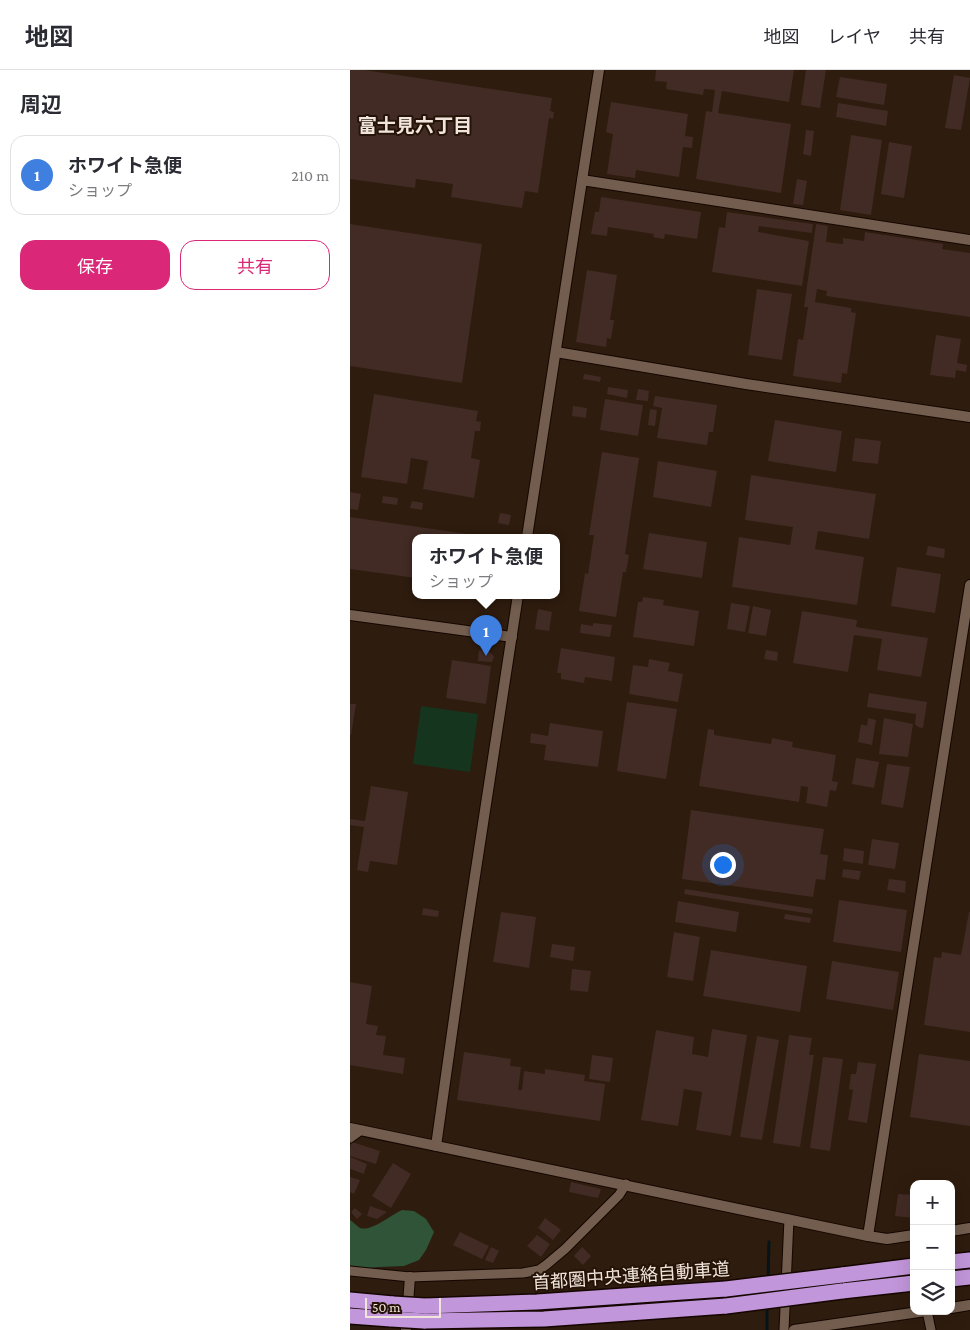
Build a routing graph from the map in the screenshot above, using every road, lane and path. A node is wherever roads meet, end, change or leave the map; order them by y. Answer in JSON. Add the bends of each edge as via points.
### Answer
{"nodes":[{"id":1,"x":599,"y":70,"type":"edge"},
{"id":2,"x":582,"y":180,"type":"junction"},
{"id":3,"x":970,"y":240,"type":"edge"},
{"id":4,"x":556,"y":352,"type":"junction"},
{"id":5,"x":970,"y":417,"type":"edge"},
{"id":6,"x":527,"y":534,"type":"edge"},
{"id":7,"x":970,"y":585,"type":"edge"},
{"id":8,"x":517,"y":599,"type":"edge"},
{"id":9,"x":350,"y":615,"type":"edge"},
{"id":10,"x":512,"y":637,"type":"junction"},
{"id":11,"x":355,"y":1129,"type":"edge"},
{"id":12,"x":350,"y":1138,"type":"edge"},
{"id":13,"x":436,"y":1146,"type":"junction"},
{"id":14,"x":626,"y":1184,"type":"junction"},
{"id":15,"x":789,"y":1219,"type":"junction"},
{"id":16,"x":970,"y":1228,"type":"edge"},
{"id":17,"x":955,"y":1230,"type":"edge"},
{"id":18,"x":868,"y":1236,"type":"junction"},
{"id":19,"x":910,"y":1236,"type":"edge"},
{"id":20,"x":970,"y":1260,"type":"edge"},
{"id":21,"x":955,"y":1262,"type":"edge"},
{"id":22,"x":910,"y":1266,"type":"edge"},
{"id":23,"x":350,"y":1271,"type":"edge"},
{"id":24,"x":410,"y":1277,"type":"junction"},
{"id":25,"x":970,"y":1277,"type":"edge"},
{"id":26,"x":955,"y":1279,"type":"edge"},
{"id":27,"x":910,"y":1283,"type":"edge"},
{"id":28,"x":350,"y":1300,"type":"edge"},
{"id":29,"x":970,"y":1305,"type":"edge"},
{"id":30,"x":955,"y":1307,"type":"edge"},
{"id":31,"x":910,"y":1313,"type":"edge"},
{"id":32,"x":425,"y":1314,"type":"junction"},
{"id":33,"x":927,"y":1315,"type":"edge"},
{"id":34,"x":350,"y":1316,"type":"edge"},
{"id":35,"x":406,"y":1330,"type":"edge"},
{"id":36,"x":784,"y":1330,"type":"edge"},
{"id":37,"x":794,"y":1330,"type":"edge"},
{"id":38,"x":931,"y":1330,"type":"edge"}],
"edges":[{"from":1,"to":2,"type":"street"},
{"from":2,"to":3,"type":"street"},
{"from":2,"to":4,"type":"street"},
{"from":4,"to":5,"type":"street"},
{"from":4,"to":6,"type":"street"},
{"from":7,"to":18,"type":"street"},
{"from":8,"to":10,"type":"street"},
{"from":9,"to":10,"type":"street"},
{"from":10,"to":13,"type":"street"},
{"from":11,"to":12,"type":"street"},
{"from":11,"to":13,"type":"street"},
{"from":13,"to":14,"type":"street"},
{"from":14,"to":15,"type":"street"},
{"from":14,"to":24,"type":"street","via":[[565,1249],[539,1270]]},
{"from":15,"to":18,"type":"street"},
{"from":15,"to":36,"type":"street"},
{"from":16,"to":17,"type":"street"},
{"from":18,"to":19,"type":"street","via":[[887,1239]]},
{"from":20,"to":21,"type":"highway"},
{"from":22,"to":32,"type":"highway","name":"首都圏中央連絡自動車道","bridge":true,"via":[[726,1289],[537,1302]]},
{"from":23,"to":24,"type":"street"},
{"from":24,"to":35,"type":"street"},
{"from":25,"to":26,"type":"highway"},
{"from":27,"to":32,"type":"highway","name":"首都圏中央連絡自動車道","bridge":true,"via":[[726,1306],[544,1319]]},
{"from":28,"to":32,"type":"highway","name":"首都圏中央連絡自動車道","bridge":true,"via":[[393,1304]]},
{"from":29,"to":30,"type":"street"},
{"from":31,"to":37,"type":"street"},
{"from":32,"to":34,"type":"highway","name":"首都圏中央連絡自動車道","bridge":true,"via":[[391,1319]]},
{"from":33,"to":38,"type":"street"}]}
